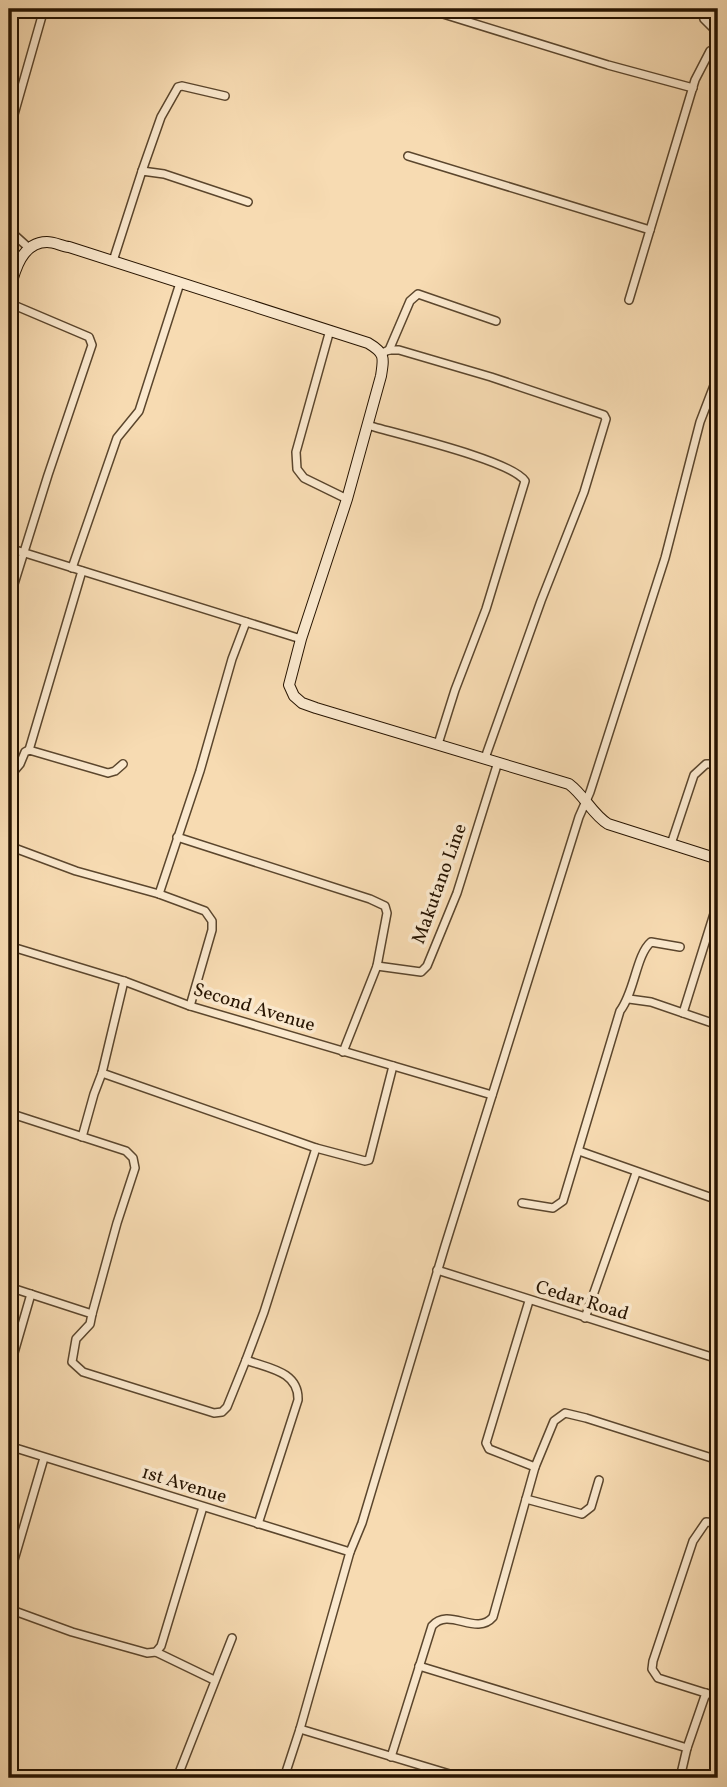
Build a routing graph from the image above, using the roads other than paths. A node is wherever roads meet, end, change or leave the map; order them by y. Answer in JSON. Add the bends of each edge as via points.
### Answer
{"nodes":[{"id":1,"x":23,"y":9,"type":"edge"},
{"id":2,"x":427,"y":9,"type":"edge"},
{"id":3,"x":701,"y":9,"type":"edge"},
{"id":4,"x":43,"y":12,"type":"edge"},
{"id":5,"x":718,"y":33,"type":"edge"},
{"id":6,"x":718,"y":47,"type":"edge"},
{"id":7,"x":693,"y":88,"type":"junction"},
{"id":8,"x":225,"y":96,"type":"dead end"},
{"id":9,"x":9,"y":131,"type":"edge"},
{"id":10,"x":408,"y":156,"type":"dead end"},
{"id":11,"x":142,"y":170,"type":"junction"},
{"id":12,"x":248,"y":202,"type":"dead end"},
{"id":13,"x":9,"y":230,"type":"edge"},
{"id":14,"x":650,"y":230,"type":"junction"},
{"id":15,"x":30,"y":249,"type":"junction"},
{"id":16,"x":113,"y":261,"type":"junction"},
{"id":17,"x":180,"y":282,"type":"junction"},
{"id":18,"x":9,"y":292,"type":"edge"},
{"id":19,"x":629,"y":300,"type":"dead end"},
{"id":20,"x":9,"y":303,"type":"edge"},
{"id":21,"x":496,"y":321,"type":"dead end"},
{"id":22,"x":330,"y":330,"type":"junction"},
{"id":23,"x":386,"y":351,"type":"junction"},
{"id":24,"x":718,"y":375,"type":"edge"},
{"id":25,"x":367,"y":425,"type":"junction"},
{"id":26,"x":347,"y":499,"type":"junction"},
{"id":27,"x":9,"y":548,"type":"edge"},
{"id":28,"x":23,"y":552,"type":"junction"},
{"id":29,"x":72,"y":568,"type":"junction"},
{"id":30,"x":82,"y":571,"type":"junction"},
{"id":31,"x":9,"y":600,"type":"edge"},
{"id":32,"x":246,"y":622,"type":"junction"},
{"id":33,"x":301,"y":639,"type":"junction"},
{"id":34,"x":438,"y":744,"type":"junction"},
{"id":35,"x":29,"y":750,"type":"junction"},
{"id":36,"x":485,"y":758,"type":"junction"},
{"id":37,"x":498,"y":762,"type":"junction"},
{"id":38,"x":123,"y":764,"type":"dead end"},
{"id":39,"x":718,"y":764,"type":"edge"},
{"id":40,"x":9,"y":778,"type":"edge"},
{"id":41,"x":586,"y":801,"type":"junction"},
{"id":42,"x":177,"y":837,"type":"junction"},
{"id":43,"x":671,"y":844,"type":"junction"},
{"id":44,"x":9,"y":846,"type":"edge"},
{"id":45,"x":718,"y":859,"type":"edge"},
{"id":46,"x":159,"y":894,"type":"junction"},
{"id":47,"x":718,"y":901,"type":"edge"},
{"id":48,"x":9,"y":946,"type":"edge"},
{"id":49,"x":680,"y":947,"type":"dead end"},
{"id":50,"x":377,"y":965,"type":"junction"},
{"id":51,"x":124,"y":981,"type":"junction"},
{"id":52,"x":629,"y":999,"type":"junction"},
{"id":53,"x":190,"y":1006,"type":"junction"},
{"id":54,"x":683,"y":1013,"type":"junction"},
{"id":55,"x":718,"y":1025,"type":"edge"},
{"id":56,"x":343,"y":1052,"type":"junction"},
{"id":57,"x":393,"y":1066,"type":"junction"},
{"id":58,"x":103,"y":1073,"type":"junction"},
{"id":59,"x":492,"y":1095,"type":"junction"},
{"id":60,"x":9,"y":1113,"type":"edge"},
{"id":61,"x":82,"y":1137,"type":"junction"},
{"id":62,"x":316,"y":1148,"type":"junction"},
{"id":63,"x":579,"y":1152,"type":"junction"},
{"id":64,"x":636,"y":1173,"type":"junction"},
{"id":65,"x":718,"y":1200,"type":"edge"},
{"id":66,"x":522,"y":1203,"type":"dead end"},
{"id":67,"x":437,"y":1270,"type":"junction"},
{"id":68,"x":9,"y":1287,"type":"edge"},
{"id":69,"x":32,"y":1294,"type":"junction"},
{"id":70,"x":529,"y":1301,"type":"junction"},
{"id":71,"x":92,"y":1314,"type":"junction"},
{"id":72,"x":585,"y":1318,"type":"junction"},
{"id":73,"x":718,"y":1359,"type":"edge"},
{"id":74,"x":246,"y":1360,"type":"junction"},
{"id":75,"x":9,"y":1370,"type":"edge"},
{"id":76,"x":9,"y":1446,"type":"edge"},
{"id":77,"x":44,"y":1458,"type":"junction"},
{"id":78,"x":718,"y":1460,"type":"edge"},
{"id":79,"x":535,"y":1467,"type":"junction"},
{"id":80,"x":599,"y":1479,"type":"dead end"},
{"id":81,"x":526,"y":1499,"type":"junction"},
{"id":82,"x":203,"y":1507,"type":"junction"},
{"id":83,"x":718,"y":1523,"type":"edge"},
{"id":84,"x":258,"y":1524,"type":"junction"},
{"id":85,"x":350,"y":1552,"type":"junction"},
{"id":86,"x":9,"y":1577,"type":"edge"},
{"id":87,"x":9,"y":1609,"type":"edge"},
{"id":88,"x":232,"y":1638,"type":"dead end"},
{"id":89,"x":156,"y":1651,"type":"junction"},
{"id":90,"x":419,"y":1666,"type":"junction"},
{"id":91,"x":214,"y":1680,"type":"junction"},
{"id":92,"x":706,"y":1693,"type":"junction"},
{"id":93,"x":718,"y":1698,"type":"edge"},
{"id":94,"x":300,"y":1729,"type":"junction"},
{"id":95,"x":687,"y":1748,"type":"junction"},
{"id":96,"x":391,"y":1757,"type":"junction"},
{"id":97,"x":449,"y":1776,"type":"edge"},
{"id":98,"x":177,"y":1778,"type":"edge"},
{"id":99,"x":284,"y":1778,"type":"edge"},
{"id":100,"x":463,"y":1778,"type":"edge"},
{"id":101,"x":680,"y":1778,"type":"edge"}],
"edges":[{"from":1,"to":4,"type":"street"},
{"from":2,"to":7,"type":"street"},
{"from":3,"to":5,"type":"street"},
{"from":4,"to":9,"type":"street"},
{"from":6,"to":7,"type":"street","via":[[710,51]]},
{"from":7,"to":14,"type":"street"},
{"from":8,"to":11,"type":"street","via":[[178,87],[161,117]]},
{"from":10,"to":14,"type":"street"},
{"from":11,"to":12,"type":"street"},
{"from":11,"to":16,"type":"street"},
{"from":13,"to":15,"type":"street"},
{"from":14,"to":19,"type":"street"},
{"from":15,"to":16,"type":"street","via":[[46,242]]},
{"from":15,"to":18,"type":"street","via":[[15,268]]},
{"from":16,"to":17,"type":"street"},
{"from":17,"to":22,"type":"street"},
{"from":17,"to":29,"type":"street","via":[[139,411],[117,438]]},
{"from":20,"to":28,"type":"street","via":[[92,342]]},
{"from":21,"to":23,"type":"street","via":[[418,294],[410,301]]},
{"from":22,"to":23,"type":"street"},
{"from":22,"to":26,"type":"street","via":[[296,452],[297,469],[304,478]]},
{"from":23,"to":25,"type":"street"},
{"from":23,"to":36,"type":"street","via":[[399,350],[491,377],[606,419],[584,492]]},
{"from":24,"to":41,"type":"street","via":[[700,422],[650,608]]},
{"from":25,"to":26,"type":"street"},
{"from":25,"to":34,"type":"street","via":[[480,458],[520,474],[525,481]]},
{"from":26,"to":33,"type":"street"},
{"from":27,"to":28,"type":"street"},
{"from":28,"to":29,"type":"street"},
{"from":28,"to":31,"type":"street"},
{"from":29,"to":30,"type":"street"},
{"from":30,"to":32,"type":"street"},
{"from":30,"to":35,"type":"street"},
{"from":32,"to":33,"type":"street"},
{"from":32,"to":42,"type":"street"},
{"from":33,"to":34,"type":"street","via":[[289,685],[302,703]]},
{"from":34,"to":36,"type":"street"},
{"from":35,"to":38,"type":"street","via":[[107,772]]},
{"from":35,"to":40,"type":"street"},
{"from":36,"to":37,"type":"street"},
{"from":37,"to":41,"type":"street","via":[[569,784]]},
{"from":37,"to":50,"type":"street","name":"Makutano Line","via":[[457,893],[428,966],[421,972]]},
{"from":39,"to":43,"type":"street","via":[[706,764],[694,775]]},
{"from":41,"to":43,"type":"street","via":[[608,824]]},
{"from":41,"to":59,"type":"street"},
{"from":42,"to":46,"type":"street"},
{"from":42,"to":50,"type":"street","via":[[385,906]]},
{"from":43,"to":45,"type":"street"},
{"from":44,"to":46,"type":"street"},
{"from":46,"to":53,"type":"street","via":[[205,912],[212,921]]},
{"from":47,"to":54,"type":"street"},
{"from":48,"to":51,"type":"street","name":"Second Avenue"},
{"from":49,"to":52,"type":"street","via":[[651,942],[645,948]]},
{"from":50,"to":56,"type":"street"},
{"from":51,"to":53,"type":"street","name":"Second Avenue"},
{"from":51,"to":58,"type":"street"},
{"from":52,"to":54,"type":"street"},
{"from":52,"to":63,"type":"street","via":[[620,1012]]},
{"from":53,"to":56,"type":"street","name":"Second Avenue"},
{"from":54,"to":55,"type":"street"},
{"from":56,"to":57,"type":"street","name":"Second Avenue"},
{"from":57,"to":59,"type":"street","name":"Second Avenue"},
{"from":57,"to":62,"type":"street","via":[[369,1160]]},
{"from":58,"to":61,"type":"street"},
{"from":58,"to":62,"type":"street"},
{"from":59,"to":67,"type":"street"},
{"from":60,"to":61,"type":"street"},
{"from":61,"to":71,"type":"street","via":[[126,1151],[135,1168]]},
{"from":62,"to":74,"type":"street"},
{"from":63,"to":64,"type":"street"},
{"from":63,"to":66,"type":"street","via":[[559,1206]]},
{"from":64,"to":65,"type":"street"},
{"from":64,"to":72,"type":"street"},
{"from":67,"to":70,"type":"street","name":"Cedar Road"},
{"from":67,"to":85,"type":"street"},
{"from":68,"to":69,"type":"street"},
{"from":69,"to":71,"type":"street"},
{"from":69,"to":75,"type":"street"},
{"from":70,"to":72,"type":"street","name":"Cedar Road"},
{"from":70,"to":79,"type":"street","via":[[486,1443],[489,1449]]},
{"from":71,"to":74,"type":"street","via":[[90,1324],[76,1339],[72,1362],[78,1370],[214,1413],[227,1407]]},
{"from":72,"to":73,"type":"street","name":"Cedar Road"},
{"from":74,"to":84,"type":"street","via":[[287,1376],[298,1392]]},
{"from":76,"to":77,"type":"street","name":"1st Avenue"},
{"from":77,"to":82,"type":"street","name":"1st Avenue"},
{"from":77,"to":86,"type":"street"},
{"from":78,"to":79,"type":"street","via":[[565,1413],[554,1421]]},
{"from":79,"to":81,"type":"street"},
{"from":80,"to":81,"type":"street","via":[[590,1507],[582,1514]]},
{"from":81,"to":90,"type":"street","via":[[493,1617],[481,1625],[437,1620]]},
{"from":82,"to":84,"type":"street","name":"1st Avenue"},
{"from":82,"to":89,"type":"street"},
{"from":83,"to":92,"type":"street","via":[[706,1522],[693,1541],[652,1669],[658,1678]]},
{"from":84,"to":85,"type":"street","name":"1st Avenue"},
{"from":85,"to":94,"type":"street"},
{"from":87,"to":89,"type":"street","via":[[72,1632],[147,1653]]},
{"from":88,"to":91,"type":"street"},
{"from":89,"to":91,"type":"street"},
{"from":90,"to":95,"type":"street"},
{"from":90,"to":96,"type":"street"},
{"from":91,"to":98,"type":"street"},
{"from":92,"to":93,"type":"street"},
{"from":92,"to":95,"type":"street"},
{"from":94,"to":96,"type":"street"},
{"from":94,"to":99,"type":"street"},
{"from":95,"to":101,"type":"street"},
{"from":96,"to":97,"type":"street"},
{"from":97,"to":100,"type":"street"}]}
